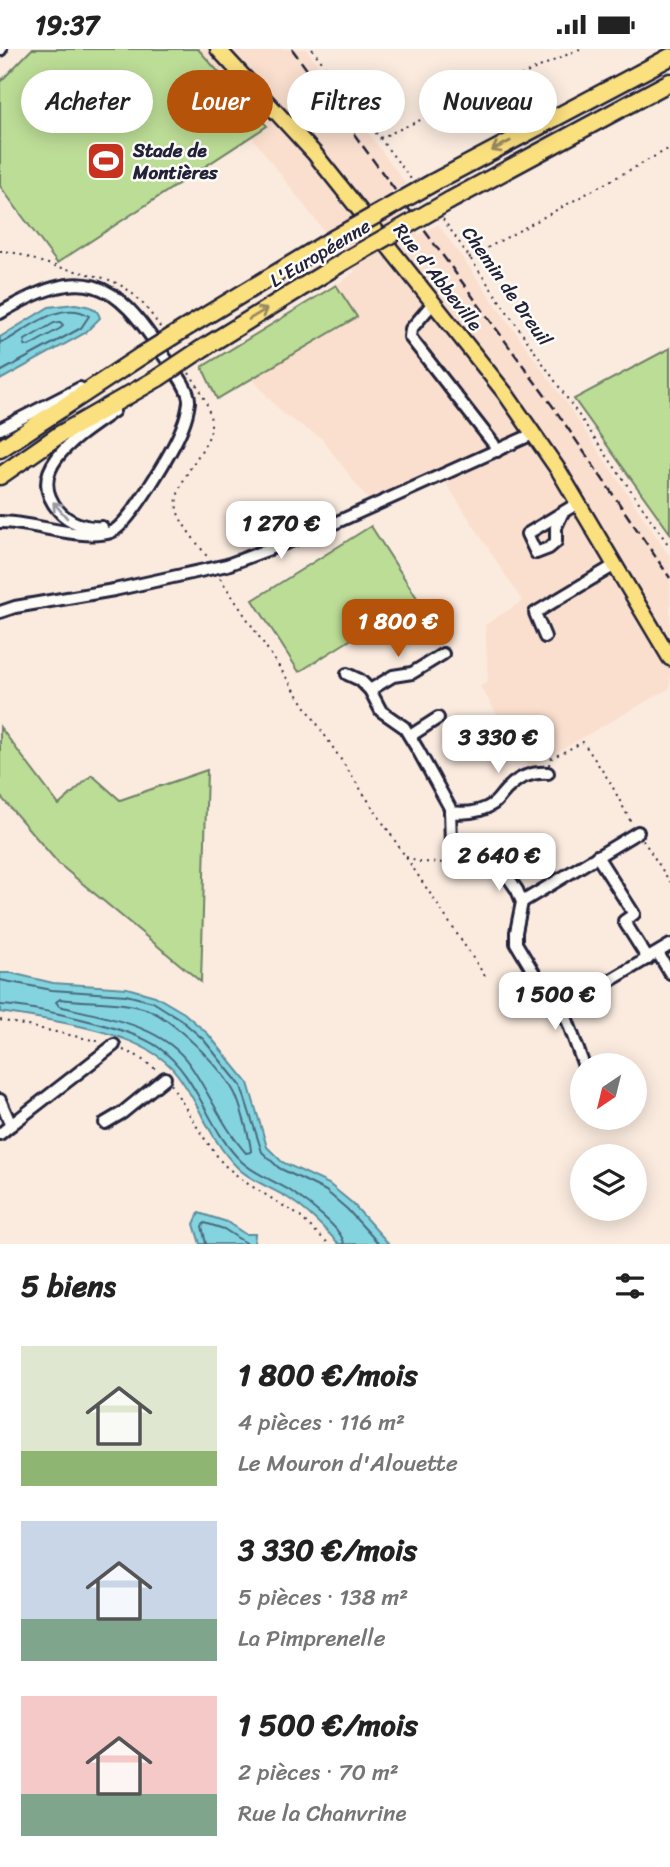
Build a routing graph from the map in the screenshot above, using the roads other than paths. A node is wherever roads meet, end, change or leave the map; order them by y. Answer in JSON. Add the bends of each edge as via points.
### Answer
{"nodes":[{"id":1,"x":218,"y":49,"type":"edge"},
{"id":2,"x":670,"y":57,"type":"edge"},
{"id":3,"x":670,"y":82,"type":"edge"},
{"id":4,"x":434,"y":302,"type":"junction"},
{"id":5,"x":0,"y":313,"type":"edge"},
{"id":6,"x":141,"y":356,"type":"junction"},
{"id":7,"x":158,"y":378,"type":"junction"},
{"id":8,"x":0,"y":429,"type":"edge"},
{"id":9,"x":535,"y":436,"type":"junction"},
{"id":10,"x":0,"y":449,"type":"edge"},
{"id":11,"x":497,"y":451,"type":"junction"},
{"id":12,"x":0,"y":476,"type":"edge"},
{"id":13,"x":578,"y":503,"type":"junction"},
{"id":14,"x":562,"y":514,"type":"dead end"},
{"id":15,"x":0,"y":522,"type":"edge"},
{"id":16,"x":122,"y":525,"type":"junction"},
{"id":17,"x":615,"y":565,"type":"junction"},
{"id":18,"x":0,"y":612,"type":"edge"},
{"id":19,"x":545,"y":637,"type":"dead end"},
{"id":20,"x":443,"y":654,"type":"dead end"},
{"id":21,"x":670,"y":658,"type":"edge"},
{"id":22,"x":347,"y":674,"type":"dead end"},
{"id":23,"x":370,"y":691,"type":"junction"},
{"id":24,"x":438,"y":718,"type":"dead end"},
{"id":25,"x":410,"y":736,"type":"junction"},
{"id":26,"x":548,"y":772,"type":"road end"},
{"id":27,"x":450,"y":812,"type":"junction"},
{"id":28,"x":638,"y":832,"type":"road end"},
{"id":29,"x":597,"y":856,"type":"junction"},
{"id":30,"x":522,"y":902,"type":"junction"},
{"id":31,"x":670,"y":945,"type":"edge"},
{"id":32,"x":653,"y":956,"type":"junction"},
{"id":33,"x":670,"y":973,"type":"edge"},
{"id":34,"x":564,"y":992,"type":"junction"},
{"id":35,"x":114,"y":1045,"type":"road end"},
{"id":36,"x":579,"y":1053,"type":"edge"},
{"id":37,"x":165,"y":1078,"type":"road end"},
{"id":38,"x":0,"y":1100,"type":"edge"},
{"id":39,"x":105,"y":1123,"type":"dead end"},
{"id":40,"x":12,"y":1125,"type":"junction"},
{"id":41,"x":0,"y":1134,"type":"edge"}],
"edges":[{"from":1,"to":4,"type":"main road","name":"Rue d'Abbeville","via":[[314,153]]},
{"from":2,"to":6,"type":"highway","name":"L'Européenne","one_way":true,"bridge":true,"via":[[434,182]]},
{"from":7,"to":3,"type":"highway","name":"L'Européenne","one_way":true,"bridge":true,"via":[[346,260]]},
{"from":4,"to":9,"type":"main road","name":"Rue d'Abbeville"},
{"from":4,"to":11,"type":"street","via":[[411,329],[410,337]]},
{"from":5,"to":16,"type":"street","via":[[54,286],[100,289],[118,298],[143,322],[182,383],[190,400],[183,427]]},
{"from":6,"to":8,"type":"street"},
{"from":6,"to":10,"type":"highway","name":"L'Européenne"},
{"from":7,"to":12,"type":"highway","name":"L'Européenne","via":[[59,435]]},
{"from":16,"to":7,"type":"street","one_way":true,"via":[[97,528],[68,519],[52,500],[49,472],[64,448]]},
{"from":9,"to":11,"type":"street"},
{"from":9,"to":13,"type":"main road","name":"Rue d'Abbeville"},
{"from":11,"to":18,"type":"street","via":[[315,532],[214,568]]},
{"from":13,"to":14,"type":"street"},
{"from":13,"to":17,"type":"main road","name":"Rue d'Abbeville"},
{"from":15,"to":16,"type":"street","via":[[90,534]]},
{"from":17,"to":19,"type":"street","via":[[535,613]]},
{"from":17,"to":21,"type":"main road","name":"Rue d'Abbeville"},
{"from":20,"to":23,"type":"street"},
{"from":22,"to":23,"type":"street"},
{"from":23,"to":25,"type":"street","via":[[381,711]]},
{"from":24,"to":25,"type":"street"},
{"from":25,"to":27,"type":"street"},
{"from":26,"to":27,"type":"street","via":[[525,777],[482,810]]},
{"from":27,"to":30,"type":"street","via":[[451,845],[464,863],[508,877]]},
{"from":28,"to":29,"type":"street"},
{"from":29,"to":30,"type":"street"},
{"from":29,"to":32,"type":"street","via":[[634,914],[624,921]]},
{"from":30,"to":34,"type":"street","via":[[516,943],[542,985]]},
{"from":31,"to":32,"type":"street"},
{"from":32,"to":33,"type":"street"},
{"from":32,"to":34,"type":"street","via":[[586,995]]},
{"from":34,"to":36,"type":"street","via":[[562,1006]]},
{"from":35,"to":40,"type":"street"},
{"from":37,"to":39,"type":"street"},
{"from":38,"to":40,"type":"street"},
{"from":40,"to":41,"type":"street"}]}
